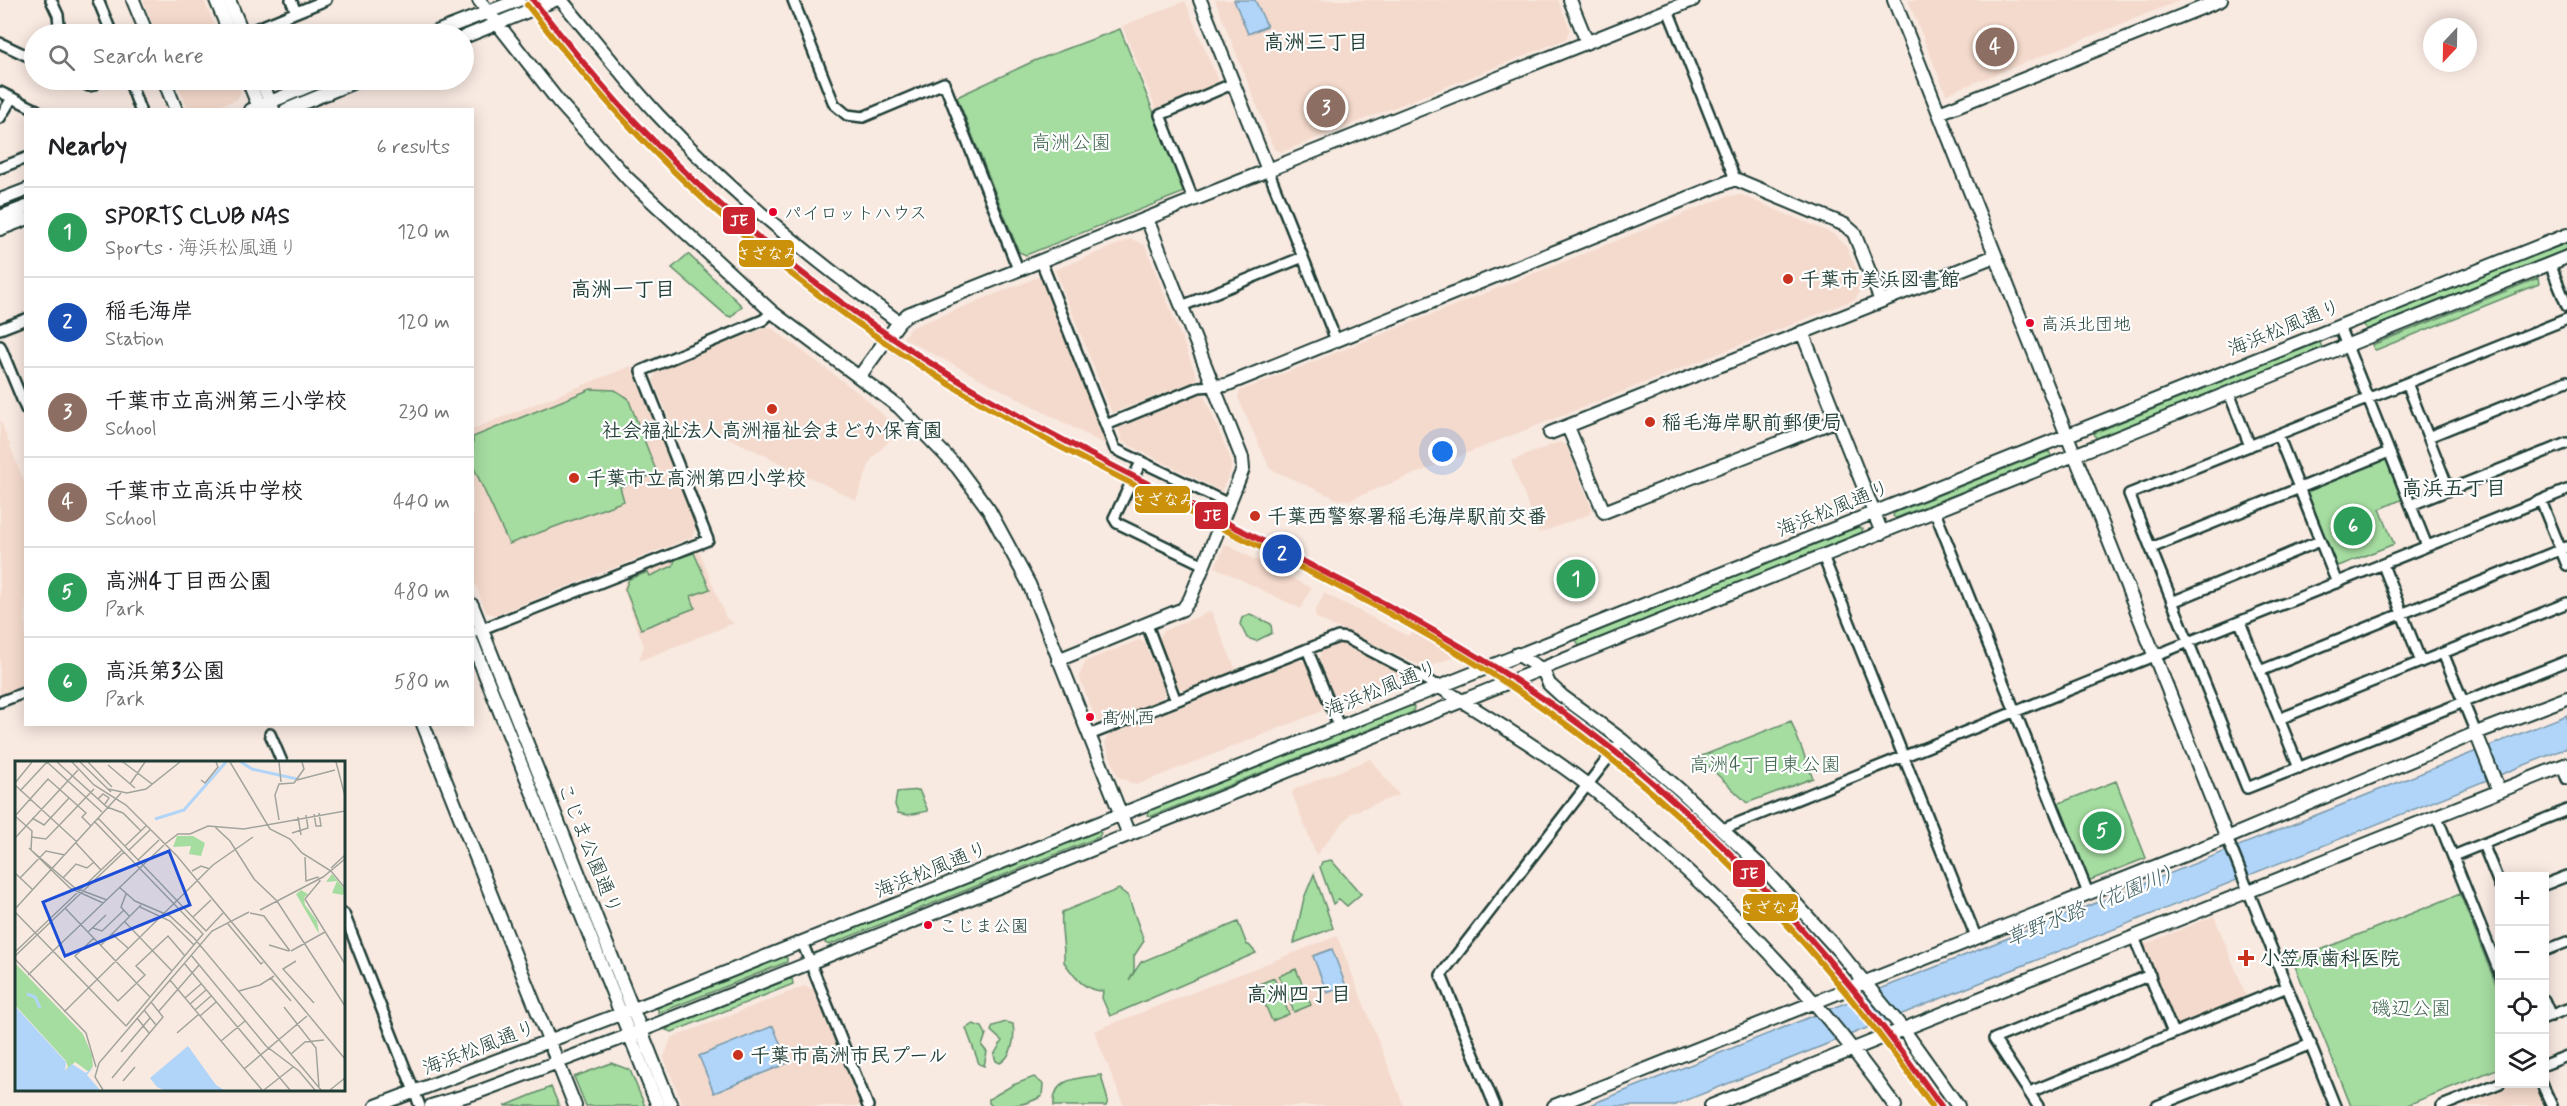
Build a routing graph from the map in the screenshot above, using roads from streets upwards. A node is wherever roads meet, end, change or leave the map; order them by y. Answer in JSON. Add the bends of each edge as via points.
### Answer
{"nodes":[{"id":1,"x":51,"y":0,"type":"edge"},
{"id":2,"x":98,"y":0,"type":"edge"},
{"id":3,"x":133,"y":0,"type":"edge"},
{"id":4,"x":216,"y":0,"type":"edge"},
{"id":5,"x":229,"y":0,"type":"edge"},
{"id":6,"x":291,"y":0,"type":"edge"},
{"id":7,"x":326,"y":0,"type":"edge"},
{"id":8,"x":479,"y":0,"type":"edge"},
{"id":9,"x":519,"y":0,"type":"edge"},
{"id":10,"x":555,"y":0,"type":"edge"},
{"id":11,"x":561,"y":0,"type":"edge"},
{"id":12,"x":793,"y":0,"type":"edge"},
{"id":13,"x":1200,"y":0,"type":"edge"},
{"id":14,"x":1570,"y":0,"type":"edge"},
{"id":15,"x":1693,"y":0,"type":"edge"},
{"id":16,"x":1894,"y":0,"type":"edge"},
{"id":17,"x":2221,"y":0,"type":"edge"},
{"id":18,"x":1668,"y":10,"type":"junction"},
{"id":19,"x":487,"y":11,"type":"junction"},
{"id":20,"x":296,"y":12,"type":"junction"},
{"id":21,"x":58,"y":24,"type":"edge"},
{"id":22,"x":108,"y":24,"type":"edge"},
{"id":23,"x":143,"y":24,"type":"edge"},
{"id":24,"x":226,"y":24,"type":"edge"},
{"id":25,"x":239,"y":24,"type":"edge"},
{"id":26,"x":267,"y":24,"type":"edge"},
{"id":27,"x":455,"y":24,"type":"edge"},
{"id":28,"x":495,"y":24,"type":"junction"},
{"id":29,"x":474,"y":33,"type":"edge"},
{"id":30,"x":1587,"y":42,"type":"junction"},
{"id":31,"x":0,"y":43,"type":"edge"},
{"id":32,"x":24,"y":54,"type":"edge"},
{"id":33,"x":1234,"y":83,"type":"junction"},
{"id":34,"x":133,"y":90,"type":"edge"},
{"id":35,"x":169,"y":90,"type":"edge"},
{"id":36,"x":253,"y":90,"type":"edge"},
{"id":37,"x":261,"y":90,"type":"edge"},
{"id":38,"x":300,"y":90,"type":"edge"},
{"id":39,"x":335,"y":90,"type":"edge"},
{"id":40,"x":0,"y":92,"type":"edge"},
{"id":41,"x":12,"y":98,"type":"junction"},
{"id":42,"x":262,"y":107,"type":"edge"},
{"id":43,"x":34,"y":108,"type":"edge"},
{"id":44,"x":139,"y":108,"type":"edge"},
{"id":45,"x":175,"y":108,"type":"edge"},
{"id":46,"x":291,"y":108,"type":"edge"},
{"id":47,"x":1939,"y":113,"type":"junction"},
{"id":48,"x":0,"y":118,"type":"edge"},
{"id":49,"x":24,"y":159,"type":"edge"},
{"id":50,"x":0,"y":168,"type":"edge"},
{"id":51,"x":1269,"y":170,"type":"junction"},
{"id":52,"x":1735,"y":179,"type":"junction"},
{"id":53,"x":24,"y":191,"type":"edge"},
{"id":54,"x":1193,"y":199,"type":"junction"},
{"id":55,"x":0,"y":200,"type":"edge"},
{"id":56,"x":24,"y":208,"type":"edge"},
{"id":57,"x":0,"y":217,"type":"edge"},
{"id":58,"x":1147,"y":219,"type":"junction"},
{"id":59,"x":24,"y":220,"type":"edge"},
{"id":60,"x":0,"y":229,"type":"edge"},
{"id":61,"x":2567,"y":235,"type":"edge"},
{"id":62,"x":1995,"y":256,"type":"junction"},
{"id":63,"x":1303,"y":257,"type":"junction"},
{"id":64,"x":2567,"y":257,"type":"edge"},
{"id":65,"x":1041,"y":261,"type":"junction"},
{"id":66,"x":2550,"y":264,"type":"junction"},
{"id":67,"x":1018,"y":269,"type":"junction"},
{"id":68,"x":1881,"y":301,"type":"junction"},
{"id":69,"x":1182,"y":306,"type":"junction"},
{"id":70,"x":2567,"y":306,"type":"edge"},
{"id":71,"x":771,"y":312,"type":"junction"},
{"id":72,"x":2567,"y":319,"type":"edge"},
{"id":73,"x":24,"y":320,"type":"edge"},
{"id":74,"x":899,"y":322,"type":"junction"},
{"id":75,"x":2338,"y":326,"type":"junction"},
{"id":76,"x":0,"y":329,"type":"edge"},
{"id":77,"x":1802,"y":332,"type":"junction"},
{"id":78,"x":1336,"y":340,"type":"junction"},
{"id":79,"x":0,"y":346,"type":"edge"},
{"id":80,"x":2347,"y":346,"type":"junction"},
{"id":81,"x":859,"y":377,"type":"junction"},
{"id":82,"x":2567,"y":381,"type":"edge"},
{"id":83,"x":2407,"y":383,"type":"junction"},
{"id":84,"x":1213,"y":386,"type":"junction"},
{"id":85,"x":2229,"y":393,"type":"junction"},
{"id":86,"x":2368,"y":399,"type":"junction"},
{"id":87,"x":24,"y":404,"type":"edge"},
{"id":88,"x":1837,"y":420,"type":"junction"},
{"id":89,"x":1106,"y":425,"type":"junction"},
{"id":90,"x":1568,"y":427,"type":"junction"},
{"id":91,"x":1550,"y":434,"type":"dead end"},
{"id":92,"x":2067,"y":435,"type":"junction"},
{"id":93,"x":2278,"y":435,"type":"junction"},
{"id":94,"x":2428,"y":437,"type":"junction"},
{"id":95,"x":2567,"y":443,"type":"edge"},
{"id":96,"x":2250,"y":446,"type":"junction"},
{"id":97,"x":2389,"y":452,"type":"junction"},
{"id":98,"x":2075,"y":455,"type":"junction"},
{"id":99,"x":1141,"y":462,"type":"junction"},
{"id":100,"x":2299,"y":488,"type":"junction"},
{"id":101,"x":2449,"y":490,"type":"junction"},
{"id":102,"x":2567,"y":490,"type":"edge"},
{"id":103,"x":2541,"y":501,"type":"junction"},
{"id":104,"x":1228,"y":504,"type":"junction"},
{"id":105,"x":2411,"y":505,"type":"junction"},
{"id":106,"x":1935,"y":512,"type":"junction"},
{"id":107,"x":1873,"y":513,"type":"junction"},
{"id":108,"x":1882,"y":533,"type":"junction"},
{"id":109,"x":2320,"y":541,"type":"junction"},
{"id":110,"x":2427,"y":546,"type":"junction"},
{"id":111,"x":2151,"y":548,"type":"junction"},
{"id":112,"x":2564,"y":549,"type":"edge"},
{"id":113,"x":1823,"y":556,"type":"junction"},
{"id":114,"x":1204,"y":565,"type":"junction"},
{"id":115,"x":2383,"y":565,"type":"junction"},
{"id":116,"x":2567,"y":565,"type":"edge"},
{"id":117,"x":2337,"y":583,"type":"junction"},
{"id":118,"x":2172,"y":602,"type":"junction"},
{"id":119,"x":2567,"y":603,"type":"edge"},
{"id":120,"x":474,"y":613,"type":"edge"},
{"id":121,"x":2402,"y":614,"type":"junction"},
{"id":122,"x":2240,"y":622,"type":"junction"},
{"id":123,"x":1147,"y":625,"type":"junction"},
{"id":124,"x":478,"y":632,"type":"edge"},
{"id":125,"x":2189,"y":643,"type":"junction"},
{"id":126,"x":474,"y":647,"type":"edge"},
{"id":127,"x":1307,"y":649,"type":"junction"},
{"id":128,"x":2443,"y":653,"type":"junction"},
{"id":129,"x":1517,"y":654,"type":"junction"},
{"id":130,"x":2155,"y":656,"type":"junction"},
{"id":131,"x":1058,"y":660,"type":"junction"},
{"id":132,"x":2567,"y":661,"type":"edge"},
{"id":133,"x":2421,"y":662,"type":"junction"},
{"id":134,"x":1543,"y":670,"type":"junction"},
{"id":135,"x":2260,"y":671,"type":"junction"},
{"id":136,"x":1438,"y":686,"type":"junction"},
{"id":137,"x":24,"y":693,"type":"edge"},
{"id":138,"x":2567,"y":698,"type":"edge"},
{"id":139,"x":1176,"y":701,"type":"junction"},
{"id":140,"x":1463,"y":701,"type":"junction"},
{"id":141,"x":0,"y":702,"type":"edge"},
{"id":142,"x":2463,"y":702,"type":"junction"},
{"id":143,"x":2015,"y":712,"type":"junction"},
{"id":144,"x":2279,"y":719,"type":"junction"},
{"id":145,"x":424,"y":726,"type":"edge"},
{"id":146,"x":1339,"y":726,"type":"junction"},
{"id":147,"x":2476,"y":733,"type":"junction"},
{"id":148,"x":270,"y":734,"type":"dead end"},
{"id":149,"x":1089,"y":735,"type":"junction"},
{"id":150,"x":1622,"y":740,"type":"junction"},
{"id":151,"x":1904,"y":757,"type":"junction"},
{"id":152,"x":282,"y":761,"type":"edge"},
{"id":153,"x":2564,"y":765,"type":"edge"},
{"id":154,"x":2299,"y":768,"type":"junction"},
{"id":155,"x":2567,"y":779,"type":"edge"},
{"id":156,"x":1587,"y":785,"type":"junction"},
{"id":157,"x":2499,"y":791,"type":"junction"},
{"id":158,"x":2567,"y":810,"type":"edge"},
{"id":159,"x":1120,"y":814,"type":"junction"},
{"id":160,"x":2437,"y":817,"type":"junction"},
{"id":161,"x":1723,"y":830,"type":"junction"},
{"id":162,"x":1129,"y":835,"type":"junction"},
{"id":163,"x":2227,"y":838,"type":"junction"},
{"id":164,"x":2483,"y":844,"type":"junction"},
{"id":165,"x":2453,"y":856,"type":"junction"},
{"id":166,"x":2495,"y":876,"type":"edge"},
{"id":167,"x":2567,"y":876,"type":"edge"},
{"id":168,"x":2549,"y":883,"type":"edge"},
{"id":169,"x":2088,"y":893,"type":"junction"},
{"id":170,"x":2248,"y":893,"type":"junction"},
{"id":171,"x":345,"y":917,"type":"edge"},
{"id":172,"x":2134,"y":937,"type":"junction"},
{"id":173,"x":1976,"y":938,"type":"junction"},
{"id":174,"x":802,"y":942,"type":"junction"},
{"id":175,"x":2567,"y":942,"type":"edge"},
{"id":176,"x":2549,"y":949,"type":"edge"},
{"id":177,"x":811,"y":963,"type":"junction"},
{"id":178,"x":2495,"y":964,"type":"edge"},
{"id":179,"x":2150,"y":975,"type":"junction"},
{"id":180,"x":1864,"y":982,"type":"junction"},
{"id":181,"x":2288,"y":987,"type":"junction"},
{"id":182,"x":1815,"y":1002,"type":"junction"},
{"id":183,"x":2567,"y":1010,"type":"edge"},
{"id":184,"x":627,"y":1012,"type":"junction"},
{"id":185,"x":2549,"y":1017,"type":"edge"},
{"id":186,"x":1903,"y":1029,"type":"junction"},
{"id":187,"x":635,"y":1033,"type":"junction"},
{"id":188,"x":2173,"y":1033,"type":"junction"},
{"id":189,"x":549,"y":1041,"type":"junction"},
{"id":190,"x":2311,"y":1044,"type":"junction"},
{"id":191,"x":1854,"y":1049,"type":"junction"},
{"id":192,"x":2567,"y":1056,"type":"edge"},
{"id":193,"x":558,"y":1063,"type":"junction"},
{"id":194,"x":2549,"y":1063,"type":"edge"},
{"id":195,"x":2495,"y":1085,"type":"edge"},
{"id":196,"x":2544,"y":1088,"type":"edge"},
{"id":197,"x":415,"y":1092,"type":"junction"},
{"id":198,"x":2030,"y":1092,"type":"junction"},
{"id":199,"x":2332,"y":1105,"type":"edge"},
{"id":200,"x":376,"y":1106,"type":"edge"},
{"id":201,"x":420,"y":1106,"type":"edge"},
{"id":202,"x":431,"y":1106,"type":"edge"},
{"id":203,"x":575,"y":1106,"type":"edge"},
{"id":204,"x":658,"y":1106,"type":"edge"},
{"id":205,"x":671,"y":1106,"type":"edge"},
{"id":206,"x":868,"y":1106,"type":"edge"},
{"id":207,"x":1495,"y":1106,"type":"edge"},
{"id":208,"x":1554,"y":1106,"type":"edge"},
{"id":209,"x":1711,"y":1106,"type":"edge"},
{"id":210,"x":1895,"y":1106,"type":"edge"},
{"id":211,"x":1958,"y":1106,"type":"edge"},
{"id":212,"x":2038,"y":1106,"type":"edge"},
{"id":213,"x":2157,"y":1106,"type":"edge"},
{"id":214,"x":2442,"y":1106,"type":"edge"},
{"id":215,"x":2552,"y":1106,"type":"edge"}],
"edges":[{"from":1,"to":21,"type":"street"},
{"from":2,"to":22,"type":"street"},
{"from":3,"to":23,"type":"street"},
{"from":4,"to":24,"type":"street"},
{"from":5,"to":25,"type":"street"},
{"from":6,"to":20,"type":"street"},
{"from":7,"to":20,"type":"street"},
{"from":8,"to":19,"type":"street"},
{"from":9,"to":19,"type":"street"},
{"from":10,"to":28,"type":"street"},
{"from":11,"to":74,"type":"street","via":[[657,114],[734,189],[787,237]]},
{"from":12,"to":67,"type":"street","via":[[834,104],[847,115],[863,117],[944,83]]},
{"from":13,"to":33,"type":"street"},
{"from":14,"to":30,"type":"street"},
{"from":15,"to":18,"type":"street"},
{"from":16,"to":47,"type":"street"},
{"from":17,"to":47,"type":"street"},
{"from":18,"to":30,"type":"street"},
{"from":18,"to":52,"type":"street"},
{"from":19,"to":27,"type":"street"},
{"from":19,"to":28,"type":"street"},
{"from":20,"to":26,"type":"street"},
{"from":28,"to":29,"type":"street"},
{"from":28,"to":71,"type":"street","via":[[628,179]]},
{"from":30,"to":51,"type":"street"},
{"from":31,"to":32,"type":"street"},
{"from":33,"to":51,"type":"street"},
{"from":33,"to":54,"type":"street","via":[[1160,115]]},
{"from":34,"to":44,"type":"street"},
{"from":35,"to":45,"type":"street"},
{"from":36,"to":42,"type":"street"},
{"from":37,"to":42,"type":"street"},
{"from":38,"to":42,"type":"street"},
{"from":39,"to":46,"type":"street"},
{"from":40,"to":41,"type":"street"},
{"from":41,"to":43,"type":"street"},
{"from":41,"to":48,"type":"street"},
{"from":47,"to":62,"type":"street"},
{"from":49,"to":50,"type":"street"},
{"from":51,"to":54,"type":"street"},
{"from":51,"to":63,"type":"street"},
{"from":52,"to":68,"type":"street","via":[[1845,225],[1854,233]]},
{"from":52,"to":78,"type":"street"},
{"from":53,"to":55,"type":"street"},
{"from":54,"to":58,"type":"street"},
{"from":56,"to":57,"type":"street"},
{"from":58,"to":65,"type":"street"},
{"from":58,"to":69,"type":"street"},
{"from":59,"to":60,"type":"street"},
{"from":61,"to":75,"type":"street","name":"海浜松風通り"},
{"from":62,"to":68,"type":"street"},
{"from":62,"to":92,"type":"street"},
{"from":63,"to":69,"type":"street"},
{"from":63,"to":78,"type":"street"},
{"from":64,"to":66,"type":"street","name":"海浜松風通り"},
{"from":65,"to":67,"type":"street"},
{"from":65,"to":89,"type":"street"},
{"from":66,"to":70,"type":"street"},
{"from":66,"to":80,"type":"street","name":"海浜松風通り"},
{"from":67,"to":74,"type":"street","via":[[908,314]]},
{"from":68,"to":77,"type":"street"},
{"from":69,"to":84,"type":"street"},
{"from":71,"to":81,"type":"street"},
{"from":71,"to":124,"type":"street","via":[[763,320],[641,371],[708,540]]},
{"from":72,"to":83,"type":"street"},
{"from":73,"to":76,"type":"street"},
{"from":74,"to":81,"type":"street"},
{"from":75,"to":80,"type":"street"},
{"from":75,"to":92,"type":"street","name":"海浜松風通り"},
{"from":77,"to":88,"type":"street"},
{"from":77,"to":90,"type":"street"},
{"from":78,"to":84,"type":"street","via":[[1226,385]]},
{"from":79,"to":87,"type":"street"},
{"from":80,"to":85,"type":"street","name":"海浜松風通り"},
{"from":80,"to":86,"type":"street"},
{"from":81,"to":131,"type":"street","via":[[925,432],[988,510],[1029,584]]},
{"from":82,"to":94,"type":"street"},
{"from":83,"to":86,"type":"street"},
{"from":83,"to":94,"type":"street"},
{"from":84,"to":89,"type":"street","via":[[1199,387]]},
{"from":84,"to":104,"type":"street","via":[[1244,470]]},
{"from":85,"to":96,"type":"street"},
{"from":85,"to":98,"type":"street","name":"海浜松風通り"},
{"from":86,"to":93,"type":"street"},
{"from":86,"to":97,"type":"street"},
{"from":88,"to":90,"type":"street","via":[[1604,512]]},
{"from":88,"to":107,"type":"street"},
{"from":89,"to":99,"type":"street","via":[[1115,449]]},
{"from":90,"to":91,"type":"street"},
{"from":92,"to":98,"type":"street"},
{"from":92,"to":107,"type":"street","name":"海浜松風通り"},
{"from":93,"to":96,"type":"street"},
{"from":93,"to":100,"type":"street"},
{"from":94,"to":101,"type":"street"},
{"from":95,"to":101,"type":"street"},
{"from":96,"to":111,"type":"street","via":[[2129,495]]},
{"from":97,"to":100,"type":"street"},
{"from":97,"to":105,"type":"street"},
{"from":98,"to":106,"type":"street","name":"海浜松風通り"},
{"from":98,"to":130,"type":"street"},
{"from":99,"to":104,"type":"street"},
{"from":99,"to":114,"type":"street","via":[[1114,518],[1117,523]]},
{"from":100,"to":109,"type":"street"},
{"from":100,"to":111,"type":"street"},
{"from":101,"to":105,"type":"street"},
{"from":102,"to":103,"type":"street"},
{"from":103,"to":110,"type":"street"},
{"from":103,"to":112,"type":"street"},
{"from":104,"to":114,"type":"street"},
{"from":105,"to":110,"type":"street"},
{"from":106,"to":108,"type":"street","name":"海浜松風通り"},
{"from":106,"to":143,"type":"street"},
{"from":107,"to":108,"type":"street"},
{"from":107,"to":129,"type":"street","name":"海浜松風通り"},
{"from":108,"to":113,"type":"street","name":"海浜松風通り"},
{"from":109,"to":117,"type":"street"},
{"from":109,"to":118,"type":"street"},
{"from":110,"to":115,"type":"street"},
{"from":111,"to":118,"type":"street"},
{"from":112,"to":116,"type":"street"},
{"from":112,"to":121,"type":"street"},
{"from":113,"to":134,"type":"street","name":"海浜松風通り"},
{"from":113,"to":151,"type":"street"},
{"from":114,"to":123,"type":"street","via":[[1183,609]]},
{"from":115,"to":117,"type":"street"},
{"from":115,"to":121,"type":"street"},
{"from":117,"to":122,"type":"street"},
{"from":118,"to":125,"type":"street"},
{"from":119,"to":128,"type":"street"},
{"from":120,"to":124,"type":"street","name":"こじま公園通り"},
{"from":121,"to":133,"type":"street"},
{"from":121,"to":135,"type":"street"},
{"from":122,"to":125,"type":"street"},
{"from":122,"to":135,"type":"street"},
{"from":123,"to":131,"type":"street"},
{"from":123,"to":139,"type":"street"},
{"from":124,"to":184,"type":"street","name":"こじま公園通り"},
{"from":125,"to":130,"type":"street"},
{"from":125,"to":154,"type":"street","via":[[2247,788]]},
{"from":126,"to":184,"type":"street","name":"こじま公園通り"},
{"from":127,"to":136,"type":"street","via":[[1338,637],[1346,638]]},
{"from":127,"to":139,"type":"street"},
{"from":127,"to":146,"type":"street"},
{"from":128,"to":133,"type":"street"},
{"from":128,"to":142,"type":"street"},
{"from":129,"to":134,"type":"street"},
{"from":129,"to":136,"type":"street","name":"海浜松風通り"},
{"from":130,"to":143,"type":"street"},
{"from":130,"to":163,"type":"street"},
{"from":131,"to":149,"type":"street"},
{"from":132,"to":142,"type":"street"},
{"from":133,"to":144,"type":"street"},
{"from":134,"to":140,"type":"street","name":"海浜松風通り"},
{"from":134,"to":150,"type":"street","via":[[1549,684],[1562,696]]},
{"from":135,"to":144,"type":"street"},
{"from":136,"to":140,"type":"street"},
{"from":136,"to":146,"type":"street","name":"海浜松風通り"},
{"from":137,"to":141,"type":"street"},
{"from":138,"to":147,"type":"street"},
{"from":139,"to":149,"type":"street"},
{"from":140,"to":156,"type":"street"},
{"from":140,"to":162,"type":"street","name":"海浜松風通り"},
{"from":142,"to":147,"type":"street"},
{"from":142,"to":154,"type":"street"},
{"from":143,"to":151,"type":"street"},
{"from":143,"to":169,"type":"street"},
{"from":144,"to":154,"type":"street"},
{"from":145,"to":189,"type":"street"},
{"from":146,"to":159,"type":"street","name":"海浜松風通り"},
{"from":147,"to":157,"type":"street"},
{"from":147,"to":163,"type":"street"},
{"from":148,"to":152,"type":"street"},
{"from":149,"to":159,"type":"street"},
{"from":150,"to":156,"type":"street"},
{"from":150,"to":161,"type":"street"},
{"from":151,"to":161,"type":"street"},
{"from":151,"to":173,"type":"street"},
{"from":153,"to":155,"type":"street"},
{"from":153,"to":157,"type":"street"},
{"from":156,"to":182,"type":"street","via":[[1710,891]]},
{"from":156,"to":207,"type":"street","via":[[1441,975]]},
{"from":157,"to":160,"type":"street"},
{"from":158,"to":164,"type":"street"},
{"from":159,"to":162,"type":"street"},
{"from":159,"to":174,"type":"street","name":"海浜松風通り"},
{"from":160,"to":165,"type":"street"},
{"from":160,"to":170,"type":"street"},
{"from":161,"to":180,"type":"street","via":[[1804,910]]},
{"from":162,"to":177,"type":"street","name":"海浜松風通り"},
{"from":163,"to":169,"type":"street"},
{"from":163,"to":170,"type":"street"},
{"from":164,"to":165,"type":"street"},
{"from":164,"to":166,"type":"street"},
{"from":165,"to":178,"type":"street"},
{"from":167,"to":168,"type":"street"},
{"from":169,"to":173,"type":"street"},
{"from":170,"to":172,"type":"street"},
{"from":170,"to":181,"type":"street"},
{"from":171,"to":197,"type":"street"},
{"from":172,"to":179,"type":"street"},
{"from":172,"to":186,"type":"street"},
{"from":173,"to":180,"type":"street"},
{"from":174,"to":177,"type":"street"},
{"from":174,"to":184,"type":"street","name":"海浜松風通り"},
{"from":175,"to":176,"type":"street"},
{"from":177,"to":187,"type":"street","name":"海浜松風通り"},
{"from":177,"to":206,"type":"street"},
{"from":179,"to":188,"type":"street"},
{"from":179,"to":198,"type":"street","via":[[1994,1039]]},
{"from":180,"to":182,"type":"street"},
{"from":180,"to":186,"type":"street"},
{"from":181,"to":188,"type":"street"},
{"from":181,"to":190,"type":"street"},
{"from":182,"to":191,"type":"street"},
{"from":182,"to":208,"type":"street"},
{"from":183,"to":185,"type":"street"},
{"from":184,"to":187,"type":"street","name":"こじま公園通り"},
{"from":184,"to":189,"type":"street","name":"海浜松風通り"},
{"from":186,"to":191,"type":"street"},
{"from":186,"to":211,"type":"street"},
{"from":187,"to":193,"type":"street","name":"海浜松風通り"},
{"from":187,"to":204,"type":"street","name":"こじま公園通り"},
{"from":187,"to":205,"type":"street","name":"こじま公園通り"},
{"from":188,"to":198,"type":"street"},
{"from":189,"to":193,"type":"street"},
{"from":189,"to":197,"type":"street","name":"海浜松風通り"},
{"from":190,"to":199,"type":"street"},
{"from":190,"to":213,"type":"street"},
{"from":191,"to":209,"type":"street"},
{"from":191,"to":210,"type":"street"},
{"from":192,"to":194,"type":"street"},
{"from":193,"to":202,"type":"street","name":"海浜松風通り"},
{"from":193,"to":203,"type":"street"},
{"from":195,"to":214,"type":"street"},
{"from":196,"to":215,"type":"street"},
{"from":197,"to":200,"type":"street","name":"海浜松風通り"},
{"from":197,"to":201,"type":"street"},
{"from":198,"to":212,"type":"street"}]}
